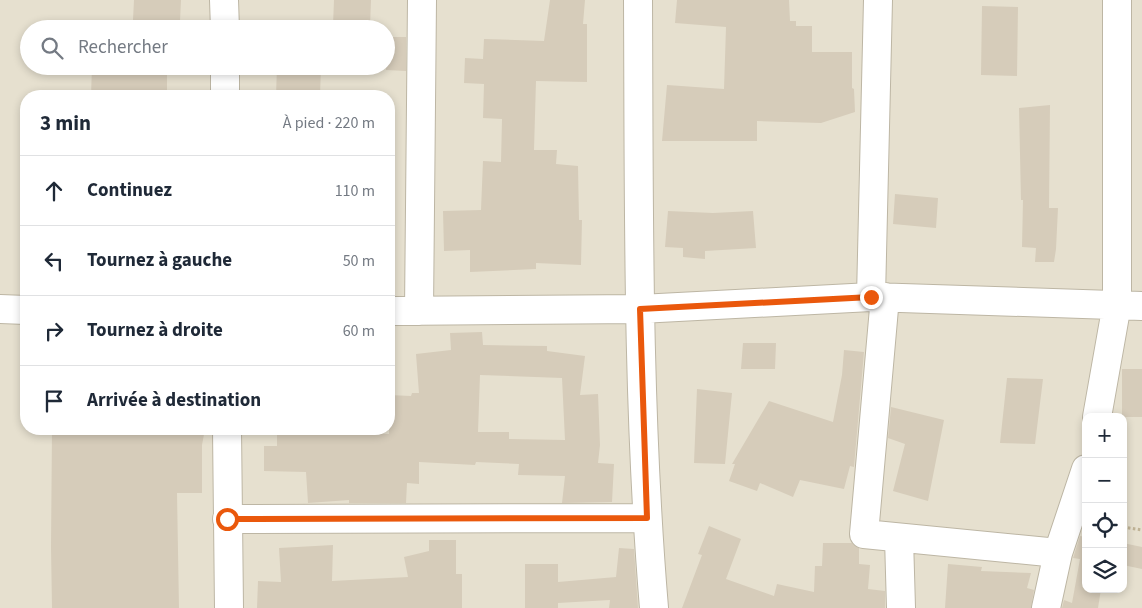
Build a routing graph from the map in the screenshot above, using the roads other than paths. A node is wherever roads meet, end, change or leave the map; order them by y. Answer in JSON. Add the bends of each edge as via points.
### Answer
{"nodes":[{"id":1,"x":224,"y":0,"type":"edge"},
{"id":2,"x":422,"y":0,"type":"edge"},
{"id":3,"x":638,"y":0,"type":"edge"},
{"id":4,"x":878,"y":0,"type":"edge"},
{"id":5,"x":1117,"y":0,"type":"edge"},
{"id":6,"x":225,"y":20,"type":"edge"},
{"id":7,"x":225,"y":75,"type":"edge"},
{"id":8,"x":225,"y":90,"type":"edge"},
{"id":9,"x":878,"y":297,"type":"junction"},
{"id":10,"x":1129,"y":305,"type":"edge"},
{"id":11,"x":0,"y":309,"type":"edge"},
{"id":12,"x":640,"y":309,"type":"junction"},
{"id":13,"x":20,"y":310,"type":"edge"},
{"id":14,"x":395,"y":311,"type":"edge"},
{"id":15,"x":419,"y":311,"type":"junction"},
{"id":16,"x":1098,"y":413,"type":"edge"},
{"id":17,"x":227,"y":435,"type":"edge"},
{"id":18,"x":1082,"y":481,"type":"edge"},
{"id":19,"x":647,"y":518,"type":"junction"},
{"id":20,"x":227,"y":519,"type":"junction"},
{"id":21,"x":899,"y":538,"type":"junction"},
{"id":22,"x":1058,"y":553,"type":"junction"},
{"id":23,"x":228,"y":608,"type":"edge"},
{"id":24,"x":654,"y":608,"type":"edge"},
{"id":25,"x":901,"y":608,"type":"edge"},
{"id":26,"x":1046,"y":608,"type":"edge"}],
"edges":[{"from":1,"to":6,"type":"street"},
{"from":2,"to":15,"type":"street"},
{"from":3,"to":12,"type":"street"},
{"from":4,"to":9,"type":"street"},
{"from":5,"to":10,"type":"street"},
{"from":7,"to":8,"type":"street"},
{"from":9,"to":10,"type":"street"},
{"from":9,"to":12,"type":"street"},
{"from":9,"to":21,"type":"street","via":[[864,534]]},
{"from":10,"to":16,"type":"street"},
{"from":11,"to":13,"type":"street"},
{"from":12,"to":15,"type":"street"},
{"from":12,"to":19,"type":"street"},
{"from":14,"to":15,"type":"street"},
{"from":17,"to":20,"type":"street"},
{"from":18,"to":22,"type":"street"},
{"from":19,"to":20,"type":"street"},
{"from":19,"to":24,"type":"street"},
{"from":20,"to":23,"type":"street"},
{"from":21,"to":22,"type":"street"},
{"from":21,"to":25,"type":"street"},
{"from":22,"to":26,"type":"street"}]}
